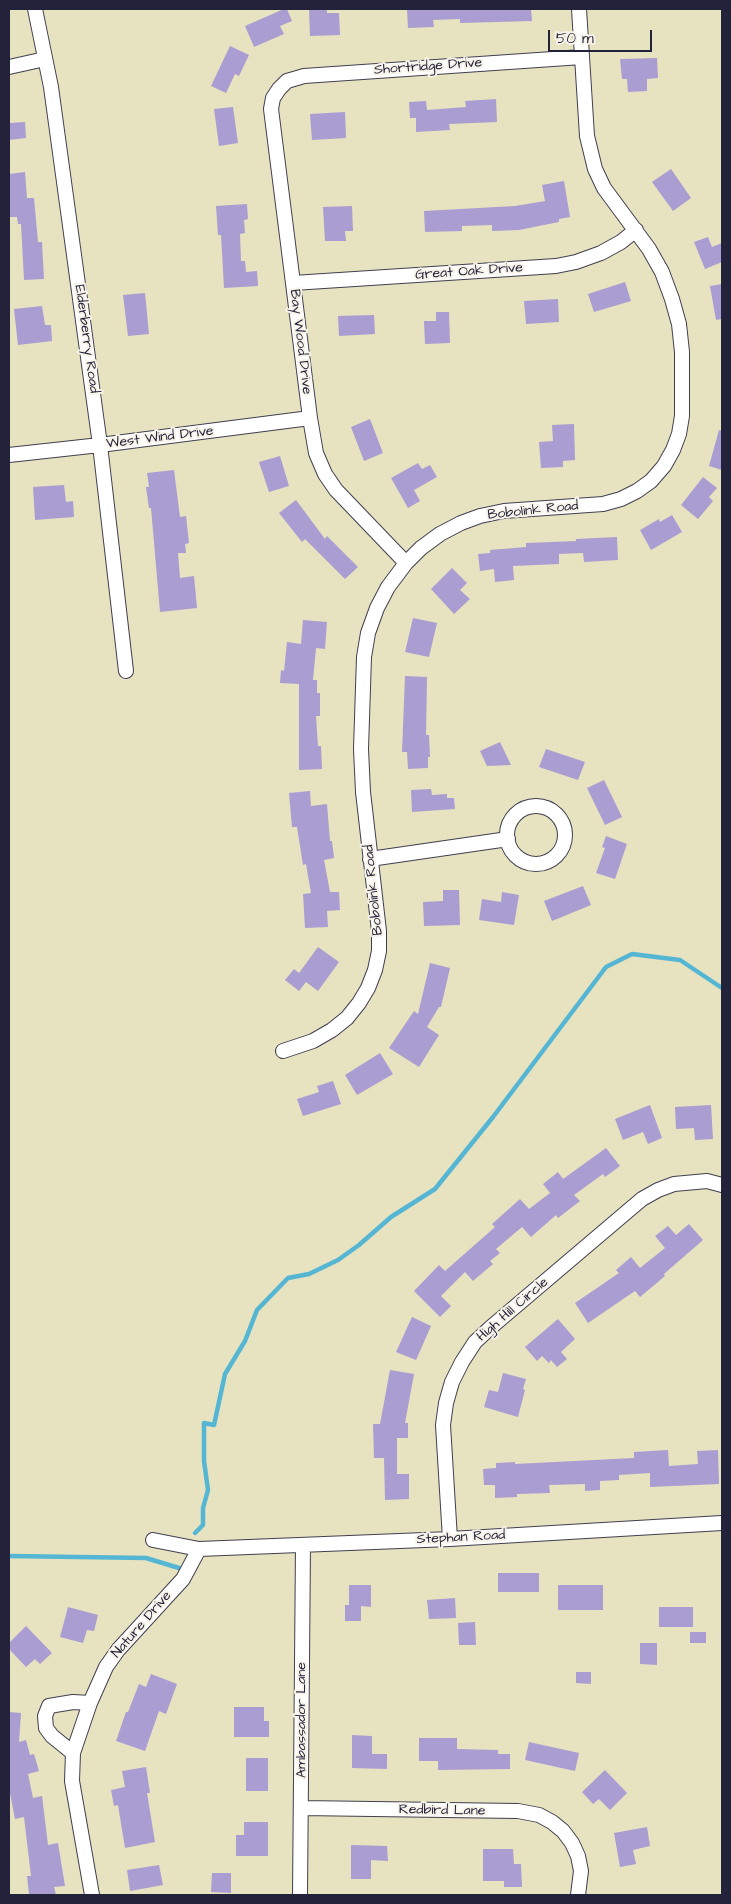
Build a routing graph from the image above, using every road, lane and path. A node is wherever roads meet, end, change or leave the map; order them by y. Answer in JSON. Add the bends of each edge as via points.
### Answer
{"nodes":[{"id":1,"x":35,"y":9,"type":"edge"},
{"id":2,"x":579,"y":9,"type":"edge"},
{"id":3,"x":582,"y":57,"type":"junction"},
{"id":4,"x":45,"y":59,"type":"junction"},
{"id":5,"x":9,"y":68,"type":"edge"},
{"id":6,"x":279,"y":89,"type":"joint"},
{"id":7,"x":636,"y":230,"type":"junction"},
{"id":8,"x":293,"y":283,"type":"junction"},
{"id":9,"x":310,"y":418,"type":"junction"},
{"id":10,"x":100,"y":445,"type":"junction"},
{"id":11,"x":9,"y":455,"type":"edge"},
{"id":12,"x":406,"y":563,"type":"junction"},
{"id":13,"x":126,"y":671,"type":"dead end"},
{"id":14,"x":508,"y":838,"type":"junction"},
{"id":15,"x":370,"y":859,"type":"junction"},
{"id":16,"x":283,"y":1051,"type":"dead end"},
{"id":17,"x":722,"y":1184,"type":"edge"},
{"id":18,"x":722,"y":1523,"type":"edge"},
{"id":19,"x":153,"y":1540,"type":"dead end"},
{"id":20,"x":450,"y":1540,"type":"junction"},
{"id":21,"x":302,"y":1545,"type":"junction"},
{"id":22,"x":199,"y":1549,"type":"junction"},
{"id":23,"x":90,"y":1703,"type":"junction"},
{"id":24,"x":73,"y":1754,"type":"junction"},
{"id":25,"x":301,"y":1808,"type":"junction"},
{"id":26,"x":92,"y":1895,"type":"edge"},
{"id":27,"x":300,"y":1895,"type":"edge"},
{"id":28,"x":578,"y":1895,"type":"edge"}],
"edges":[{"from":1,"to":4,"type":"street","name":"Elderberry Road"},
{"from":2,"to":3,"type":"street","name":"Bobolink Road"},
{"from":3,"to":6,"type":"street","name":"Shortridge Drive","via":[[304,76],[287,81]]},
{"from":3,"to":7,"type":"street","name":"Bobolink Road","via":[[587,136],[595,169],[604,188]]},
{"from":4,"to":5,"type":"street"},
{"from":4,"to":10,"type":"street","name":"Elderberry Road","via":[[52,87]]},
{"from":6,"to":8,"type":"street","name":"Bay Wood Drive","via":[[271,109]]},
{"from":7,"to":8,"type":"street","name":"Great Oak Drive","via":[[601,253],[556,266]]},
{"from":7,"to":12,"type":"street","name":"Bobolink Road","via":[[662,272],[679,324],[682,416],[680,434],[664,466],[651,481],[621,499],[603,504],[504,511],[474,519],[440,534]]},
{"from":8,"to":9,"type":"street","name":"Bay Wood Drive"},
{"from":9,"to":10,"type":"street","name":"West Wind Drive"},
{"from":9,"to":12,"type":"street","name":"Bay Wood Drive","via":[[316,453],[325,474],[336,490]]},
{"from":10,"to":11,"type":"street","name":"West Wind Drive"},
{"from":10,"to":13,"type":"street","name":"Elderberry Road"},
{"from":12,"to":15,"type":"street","name":"Bobolink Road","via":[[377,608],[364,657],[361,758]]},
{"from":14,"to":14,"type":"street","via":[[516,856],[534,864],[544,863],[560,852],[564,844],[564,825],[559,817],[544,807],[525,808],[511,821]]},
{"from":14,"to":15,"type":"street"},
{"from":15,"to":16,"type":"street","name":"Bobolink Road","via":[[380,931],[379,951],[368,988],[353,1010],[332,1030],[313,1041]]},
{"from":17,"to":20,"type":"street","name":"High Hill Circle","via":[[692,1181],[674,1184],[642,1198],[475,1342],[452,1382],[443,1425]]},
{"from":18,"to":20,"type":"street","name":"Stephan Road"},
{"from":19,"to":22,"type":"street","name":"Stephan Road"},
{"from":20,"to":21,"type":"street","name":"Stephan Road"},
{"from":21,"to":22,"type":"street","name":"Stephan Road"},
{"from":21,"to":25,"type":"street","name":"Ambassador Lane"},
{"from":22,"to":23,"type":"street","name":"Nature Drive","via":[[183,1579],[118,1650],[106,1667]]},
{"from":23,"to":24,"type":"street","name":"Nature Drive"},
{"from":23,"to":24,"type":"street","via":[[49,1706],[45,1716],[46,1728]]},
{"from":24,"to":26,"type":"street","name":"Nature Drive","via":[[72,1781]]},
{"from":25,"to":27,"type":"street","name":"Ambassador Lane"},
{"from":25,"to":28,"type":"street","name":"Redbird Lane","via":[[525,1812],[539,1815],[563,1831],[572,1843],[581,1871]]}]}
